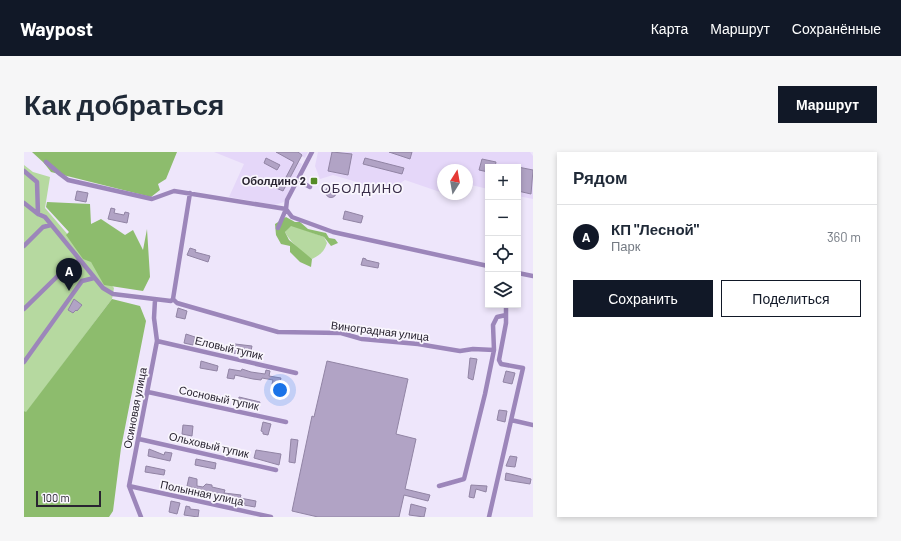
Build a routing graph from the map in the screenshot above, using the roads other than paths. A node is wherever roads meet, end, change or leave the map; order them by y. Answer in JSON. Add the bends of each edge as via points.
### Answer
{"nodes":[{"id":1,"x":312,"y":152,"type":"edge"},
{"id":2,"x":46,"y":162,"type":"dead end"},
{"id":3,"x":24,"y":171,"type":"edge"},
{"id":4,"x":297,"y":180,"type":"junction"},
{"id":5,"x":310,"y":187,"type":"dead end"},
{"id":6,"x":190,"y":193,"type":"junction"},
{"id":7,"x":24,"y":203,"type":"edge"},
{"id":8,"x":286,"y":209,"type":"junction"},
{"id":9,"x":38,"y":214,"type":"junction"},
{"id":10,"x":51,"y":225,"type":"junction"},
{"id":11,"x":278,"y":228,"type":"dead end"},
{"id":12,"x":24,"y":246,"type":"edge"},
{"id":13,"x":80,"y":261,"type":"junction"},
{"id":14,"x":485,"y":265,"type":"edge"},
{"id":15,"x":521,"y":274,"type":"edge"},
{"id":16,"x":533,"y":276,"type":"edge"},
{"id":17,"x":94,"y":278,"type":"junction"},
{"id":18,"x":173,"y":299,"type":"junction"},
{"id":19,"x":155,"y":300,"type":"junction"},
{"id":20,"x":506,"y":308,"type":"edge"},
{"id":21,"x":24,"y":309,"type":"edge"},
{"id":22,"x":506,"y":315,"type":"junction"},
{"id":23,"x":157,"y":341,"type":"junction"},
{"id":24,"x":494,"y":350,"type":"junction"},
{"id":25,"x":24,"y":362,"type":"edge"},
{"id":26,"x":296,"y":373,"type":"dead end"},
{"id":27,"x":148,"y":392,"type":"junction"},
{"id":28,"x":511,"y":420,"type":"junction"},
{"id":29,"x":286,"y":422,"type":"dead end"},
{"id":30,"x":533,"y":425,"type":"edge"},
{"id":31,"x":139,"y":439,"type":"junction"},
{"id":32,"x":276,"y":470,"type":"dead end"},
{"id":33,"x":129,"y":486,"type":"junction"},
{"id":34,"x":439,"y":486,"type":"dead end"},
{"id":35,"x":261,"y":516,"type":"edge"},
{"id":36,"x":141,"y":517,"type":"edge"},
{"id":37,"x":271,"y":517,"type":"edge"},
{"id":38,"x":489,"y":517,"type":"edge"}],
"edges":[{"from":1,"to":4,"type":"street"},
{"from":2,"to":6,"type":"street","via":[[68,180],[152,199],[170,191]]},
{"from":3,"to":9,"type":"street","via":[[37,182]]},
{"from":4,"to":5,"type":"street"},
{"from":4,"to":8,"type":"street","via":[[287,200]]},
{"from":6,"to":8,"type":"street"},
{"from":6,"to":18,"type":"street"},
{"from":7,"to":9,"type":"street"},
{"from":8,"to":11,"type":"street"},
{"from":8,"to":14,"type":"street","via":[[292,217],[333,232]]},
{"from":9,"to":10,"type":"street","via":[[45,217]]},
{"from":10,"to":12,"type":"street","via":[[42,227]]},
{"from":10,"to":13,"type":"street"},
{"from":13,"to":17,"type":"street"},
{"from":13,"to":21,"type":"street","via":[[71,263]]},
{"from":15,"to":16,"type":"street"},
{"from":17,"to":19,"type":"street","via":[[113,294]]},
{"from":17,"to":25,"type":"street","via":[[82,281]]},
{"from":18,"to":19,"type":"street","via":[[171,302]]},
{"from":18,"to":24,"type":"street","name":"Виноградная улица","via":[[177,303],[278,332],[341,333],[362,339],[460,351]]},
{"from":19,"to":23,"type":"street","name":"Осиновая улица"},
{"from":20,"to":22,"type":"street"},
{"from":22,"to":24,"type":"street","via":[[497,317],[493,325]]},
{"from":22,"to":28,"type":"street","via":[[499,360],[501,364],[523,368]]},
{"from":23,"to":26,"type":"street","name":"Еловый тупик"},
{"from":23,"to":27,"type":"street","name":"Осиновая улица"},
{"from":24,"to":34,"type":"street","via":[[464,479]]},
{"from":27,"to":29,"type":"street","name":"Сосновый тупик"},
{"from":27,"to":31,"type":"street","name":"Осиновая улица"},
{"from":28,"to":30,"type":"street"},
{"from":28,"to":38,"type":"street"},
{"from":31,"to":32,"type":"street","name":"Ольховый тупик"},
{"from":31,"to":33,"type":"street","name":"Осиновая улица"},
{"from":33,"to":35,"type":"street","name":"Полынная улица"},
{"from":33,"to":36,"type":"street"},
{"from":35,"to":37,"type":"street","name":"Полынная улица"}]}
